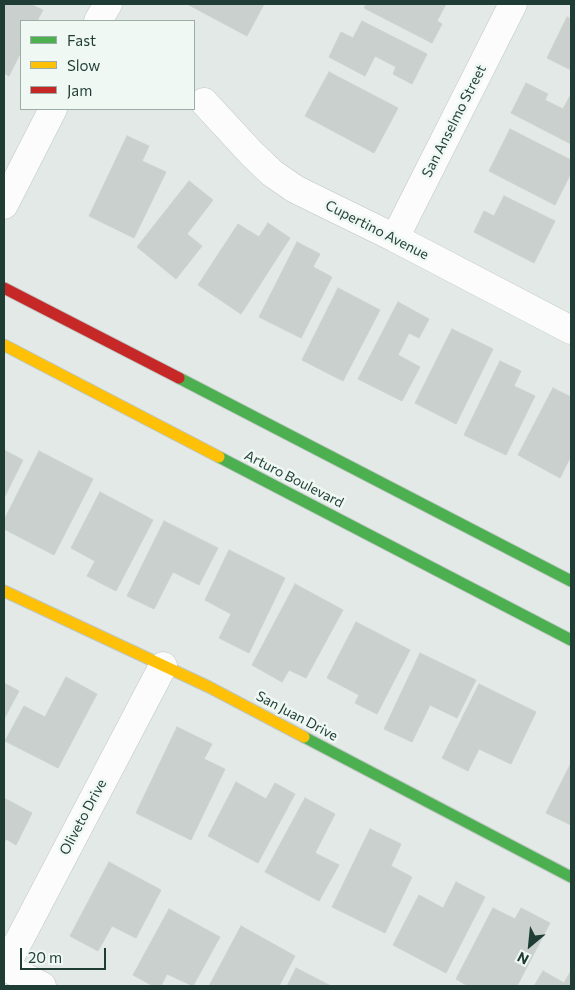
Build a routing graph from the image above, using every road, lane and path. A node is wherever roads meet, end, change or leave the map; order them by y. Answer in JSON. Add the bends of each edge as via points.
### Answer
{"nodes":[{"id":1,"x":108,"y":4,"type":"edge"},
{"id":2,"x":513,"y":4,"type":"edge"},
{"id":3,"x":99,"y":20,"type":"edge"},
{"id":4,"x":204,"y":102,"type":"dead end"},
{"id":5,"x":52,"y":110,"type":"edge"},
{"id":6,"x":4,"y":205,"type":"edge"},
{"id":7,"x":395,"y":238,"type":"junction"},
{"id":8,"x":4,"y":288,"type":"edge"},
{"id":9,"x":571,"y":330,"type":"edge"},
{"id":10,"x":4,"y":345,"type":"edge"},
{"id":11,"x":571,"y":581,"type":"edge"},
{"id":12,"x":4,"y":591,"type":"edge"},
{"id":13,"x":571,"y":640,"type":"edge"},
{"id":14,"x":163,"y":666,"type":"junction"},
{"id":15,"x":571,"y":877,"type":"edge"},
{"id":16,"x":4,"y":968,"type":"edge"},
{"id":17,"x":42,"y":986,"type":"edge"}],
"edges":[{"from":1,"to":3,"type":"street"},
{"from":2,"to":7,"type":"street","name":"San Anselmo Street"},
{"from":4,"to":7,"type":"street","name":"Cupertino Avenue","via":[[272,173],[296,190]]},
{"from":5,"to":6,"type":"street"},
{"from":7,"to":9,"type":"street","name":"Cupertino Avenue"},
{"from":8,"to":11,"type":"street"},
{"from":10,"to":13,"type":"street","name":"Arturo Boulevard"},
{"from":12,"to":14,"type":"street","name":"San Juan Drive"},
{"from":14,"to":15,"type":"street","name":"San Juan Drive"},
{"from":14,"to":16,"type":"street","name":"Oliveto Drive"},
{"from":16,"to":17,"type":"street"}]}
